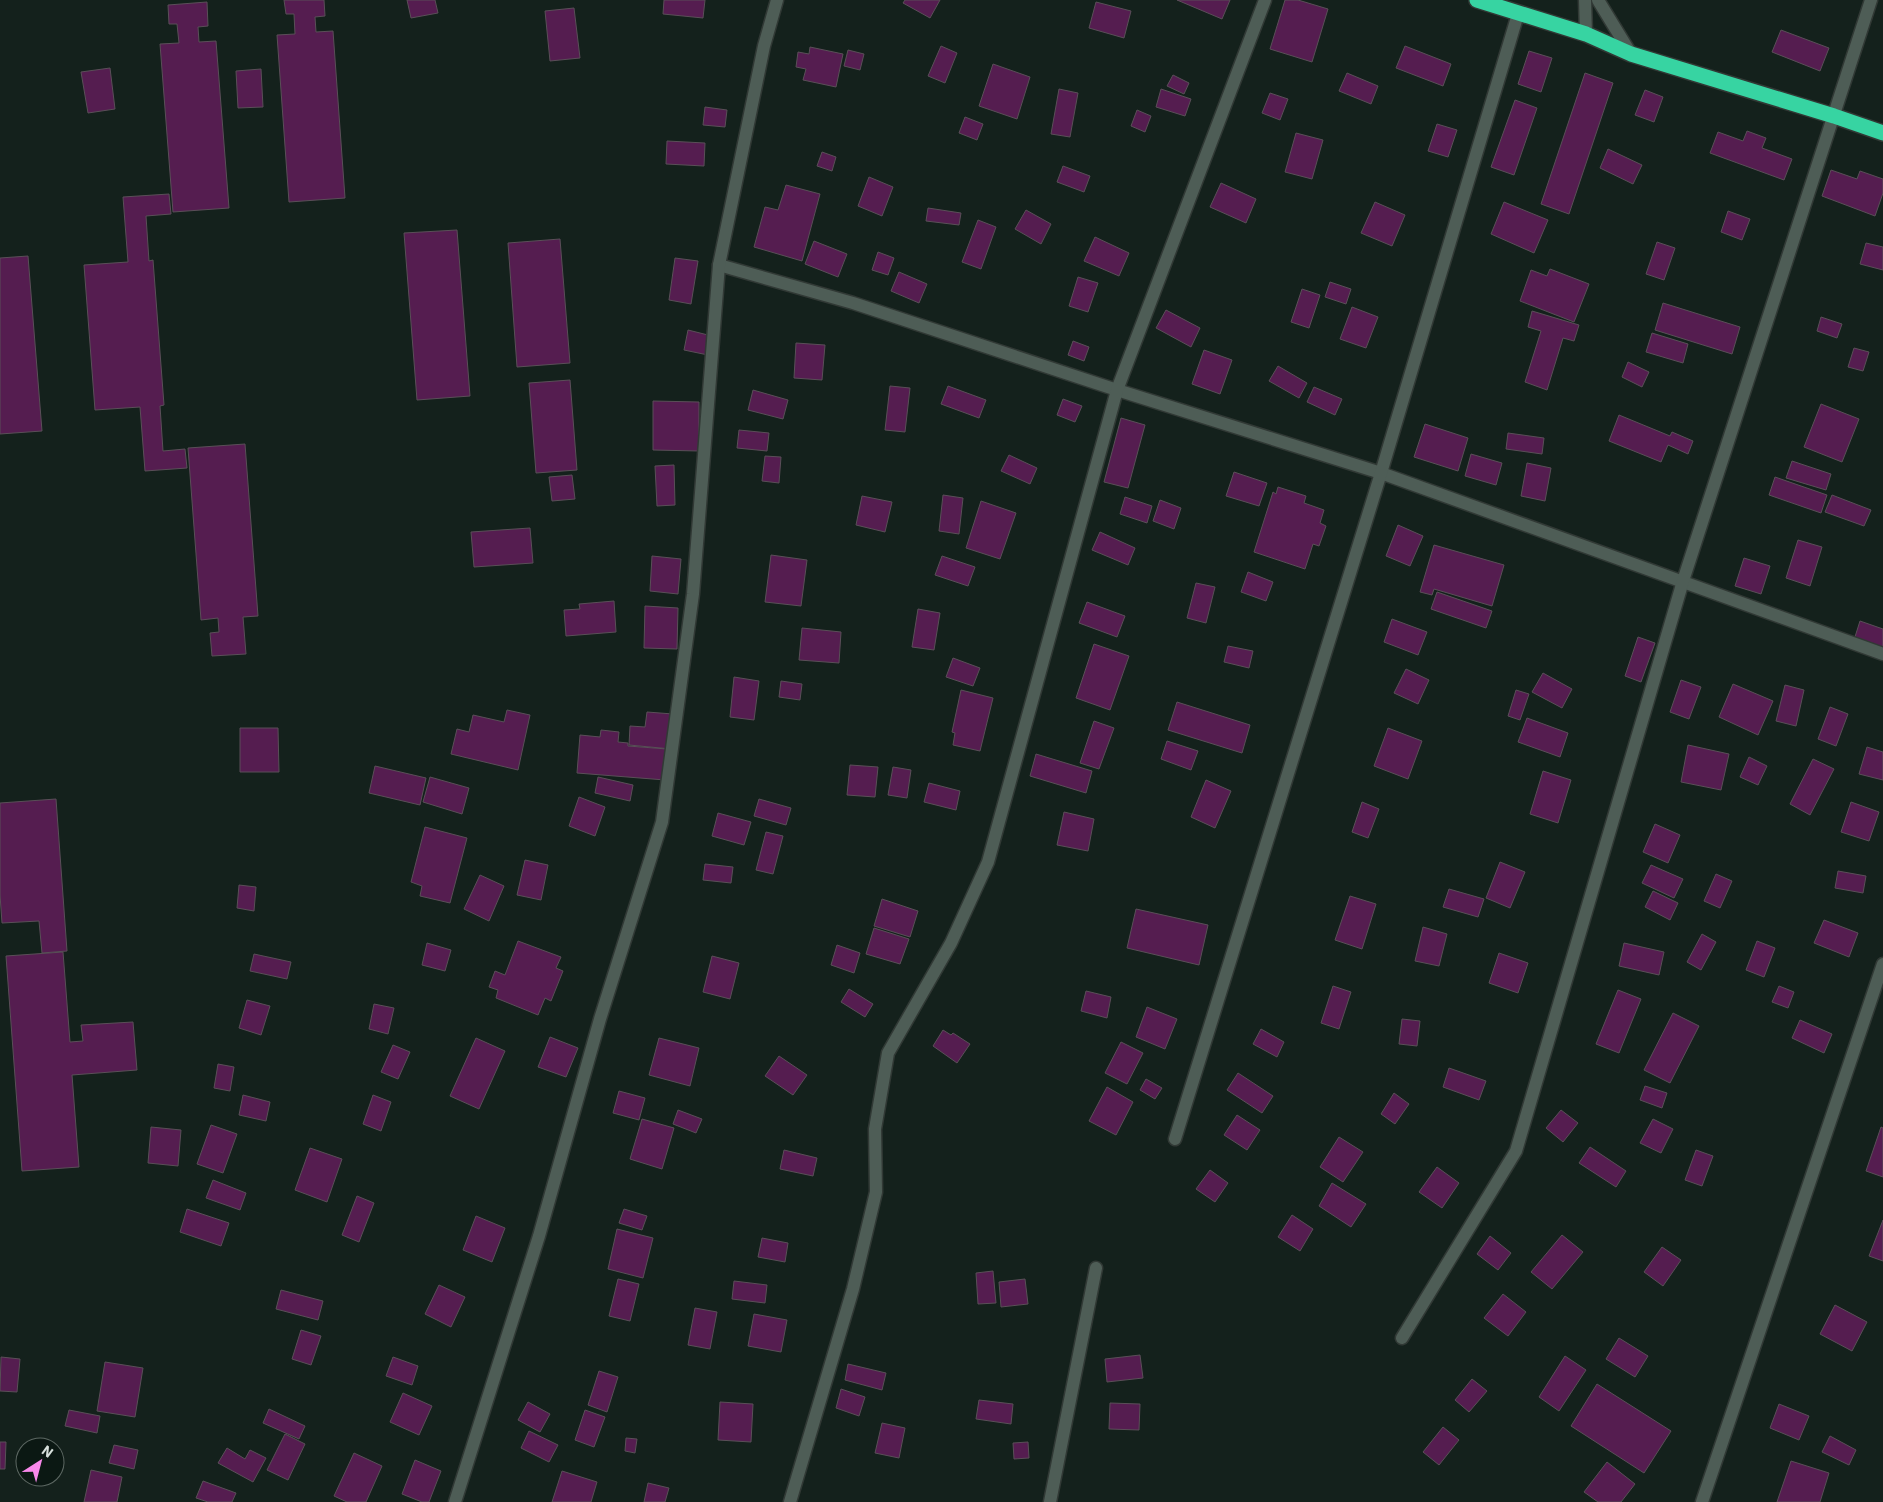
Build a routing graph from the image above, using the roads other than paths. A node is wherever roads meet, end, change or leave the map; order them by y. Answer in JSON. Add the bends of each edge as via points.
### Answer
{"nodes":[{"id":1,"x":777,"y":0,"type":"edge"},
{"id":2,"x":1265,"y":0,"type":"edge"},
{"id":3,"x":1477,"y":0,"type":"edge"},
{"id":4,"x":1585,"y":0,"type":"edge"},
{"id":5,"x":1598,"y":0,"type":"edge"},
{"id":6,"x":1871,"y":0,"type":"edge"},
{"id":7,"x":1518,"y":14,"type":"junction"},
{"id":8,"x":1586,"y":34,"type":"junction"},
{"id":9,"x":1631,"y":54,"type":"junction"},
{"id":10,"x":1834,"y":116,"type":"junction"},
{"id":11,"x":1883,"y":133,"type":"edge"},
{"id":12,"x":718,"y":265,"type":"junction"},
{"id":13,"x":1117,"y":390,"type":"junction"},
{"id":14,"x":1381,"y":474,"type":"junction"},
{"id":15,"x":1683,"y":581,"type":"junction"},
{"id":16,"x":1883,"y":654,"type":"edge"},
{"id":17,"x":1883,"y":964,"type":"edge"},
{"id":18,"x":1175,"y":1139,"type":"dead end"},
{"id":19,"x":1096,"y":1268,"type":"dead end"},
{"id":20,"x":1402,"y":1338,"type":"dead end"},
{"id":21,"x":455,"y":1502,"type":"edge"},
{"id":22,"x":790,"y":1502,"type":"edge"},
{"id":23,"x":1050,"y":1502,"type":"edge"},
{"id":24,"x":1702,"y":1502,"type":"edge"}],
"edges":[{"from":1,"to":12,"type":"street","via":[[764,46]]},
{"from":2,"to":13,"type":"street"},
{"from":3,"to":7,"type":"highway"},
{"from":4,"to":8,"type":"street"},
{"from":5,"to":9,"type":"street"},
{"from":6,"to":10,"type":"street"},
{"from":7,"to":8,"type":"highway"},
{"from":7,"to":14,"type":"street"},
{"from":8,"to":9,"type":"highway"},
{"from":9,"to":10,"type":"highway"},
{"from":10,"to":11,"type":"highway"},
{"from":10,"to":15,"type":"street"},
{"from":12,"to":13,"type":"street","via":[[853,303]]},
{"from":12,"to":21,"type":"street","via":[[693,594],[662,822],[600,1019],[540,1236]]},
{"from":13,"to":14,"type":"street"},
{"from":13,"to":22,"type":"street","via":[[988,862],[951,943],[888,1053],[875,1129],[876,1192],[853,1289]]},
{"from":14,"to":15,"type":"street"},
{"from":14,"to":18,"type":"street"},
{"from":15,"to":16,"type":"street"},
{"from":15,"to":20,"type":"street","via":[[1516,1151]]},
{"from":17,"to":24,"type":"street"},
{"from":19,"to":23,"type":"street"}]}
